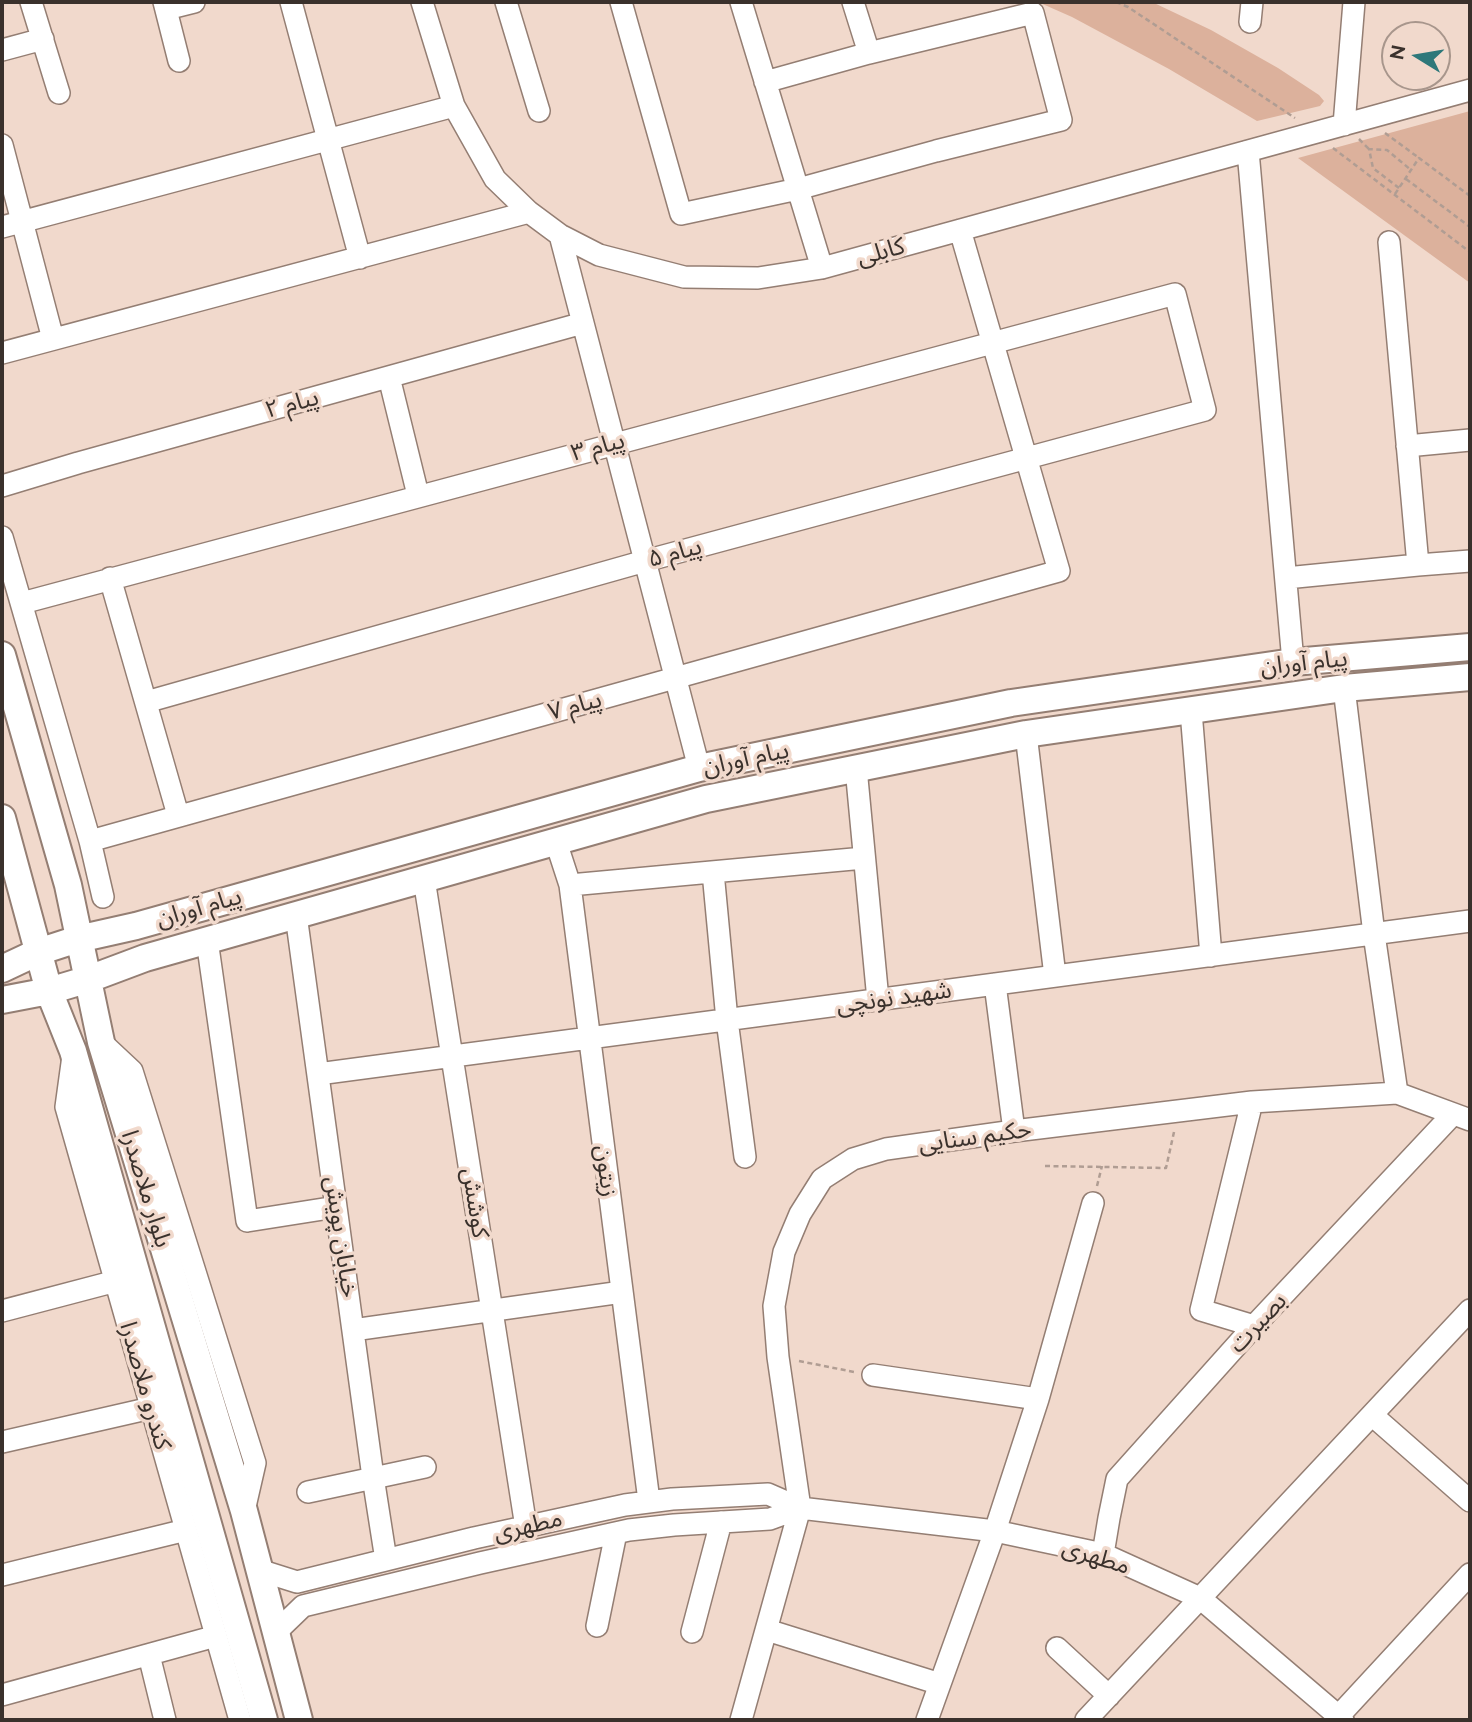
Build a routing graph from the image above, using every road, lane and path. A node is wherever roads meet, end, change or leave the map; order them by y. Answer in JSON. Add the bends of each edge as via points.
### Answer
{"nodes":[{"id":1,"x":31,"y":2,"type":"edge"},
{"id":2,"x":194,"y":2,"type":"edge"},
{"id":3,"x":291,"y":2,"type":"edge"},
{"id":4,"x":422,"y":2,"type":"edge"},
{"id":5,"x":506,"y":2,"type":"edge"},
{"id":6,"x":621,"y":2,"type":"edge"},
{"id":7,"x":741,"y":2,"type":"edge"},
{"id":8,"x":853,"y":2,"type":"edge"},
{"id":9,"x":1354,"y":2,"type":"edge"},
{"id":10,"x":165,"y":6,"type":"edge"},
{"id":11,"x":43,"y":39,"type":"junction"},
{"id":12,"x":2,"y":50,"type":"edge"},
{"id":13,"x":869,"y":53,"type":"junction"},
{"id":14,"x":180,"y":61,"type":"dead end"},
{"id":15,"x":765,"y":82,"type":"junction"},
{"id":16,"x":1470,"y":90,"type":"edge"},
{"id":17,"x":59,"y":93,"type":"dead end"},
{"id":18,"x":454,"y":106,"type":"junction"},
{"id":19,"x":539,"y":111,"type":"dead end"},
{"id":20,"x":1367,"y":118,"type":"junction"},
{"id":21,"x":1344,"y":125,"type":"junction"},
{"id":22,"x":328,"y":141,"type":"junction"},
{"id":23,"x":2,"y":145,"type":"edge"},
{"id":24,"x":1248,"y":151,"type":"junction"},
{"id":25,"x":1419,"y":158,"type":"junction"},
{"id":26,"x":1411,"y":170,"type":"junction"},
{"id":27,"x":1406,"y":178,"type":"junction"},
{"id":28,"x":1399,"y":188,"type":"junction"},
{"id":29,"x":798,"y":189,"type":"junction"},
{"id":30,"x":1395,"y":194,"type":"dead end"},
{"id":31,"x":1470,"y":197,"type":"edge"},
{"id":32,"x":529,"y":212,"type":"junction"},
{"id":33,"x":12,"y":224,"type":"edge"},
{"id":34,"x":1470,"y":226,"type":"edge"},
{"id":35,"x":960,"y":230,"type":"junction"},
{"id":36,"x":560,"y":235,"type":"junction"},
{"id":37,"x":1390,"y":242,"type":"dead end"},
{"id":38,"x":360,"y":258,"type":"junction"},
{"id":39,"x":822,"y":268,"type":"junction"},
{"id":40,"x":583,"y":324,"type":"junction"},
{"id":41,"x":53,"y":339,"type":"junction"},
{"id":42,"x":993,"y":342,"type":"junction"},
{"id":43,"x":2,"y":353,"type":"edge"},
{"id":44,"x":390,"y":377,"type":"junction"},
{"id":45,"x":1205,"y":410,"type":"joint"},
{"id":46,"x":1470,"y":440,"type":"edge"},
{"id":47,"x":614,"y":443,"type":"junction"},
{"id":48,"x":1408,"y":446,"type":"junction"},
{"id":49,"x":1027,"y":458,"type":"junction"},
{"id":50,"x":2,"y":486,"type":"edge"},
{"id":51,"x":418,"y":495,"type":"junction"},
{"id":52,"x":2,"y":537,"type":"edge"},
{"id":53,"x":645,"y":561,"type":"junction"},
{"id":54,"x":1470,"y":561,"type":"edge"},
{"id":55,"x":1418,"y":565,"type":"junction"},
{"id":56,"x":110,"y":578,"type":"junction"},
{"id":57,"x":1286,"y":578,"type":"junction"},
{"id":58,"x":22,"y":603,"type":"junction"},
{"id":59,"x":1470,"y":647,"type":"edge"},
{"id":60,"x":2,"y":655,"type":"edge"},
{"id":61,"x":1293,"y":662,"type":"junction"},
{"id":62,"x":1470,"y":677,"type":"edge"},
{"id":63,"x":676,"y":678,"type":"junction"},
{"id":64,"x":1344,"y":688,"type":"junction"},
{"id":65,"x":1098,"y":691,"type":"junction"},
{"id":66,"x":146,"y":702,"type":"junction"},
{"id":67,"x":1191,"y":711,"type":"junction"},
{"id":68,"x":1102,"y":723,"type":"junction"},
{"id":69,"x":1026,"y":734,"type":"junction"},
{"id":70,"x":64,"y":748,"type":"junction"},
{"id":71,"x":32,"y":758,"type":"junction"},
{"id":72,"x":699,"y":768,"type":"junction"},
{"id":73,"x":856,"y":768,"type":"junction"},
{"id":74,"x":178,"y":815,"type":"junction"},
{"id":75,"x":2,"y":818,"type":"edge"},
{"id":76,"x":90,"y":841,"type":"junction"},
{"id":77,"x":556,"y":842,"type":"junction"},
{"id":78,"x":864,"y":858,"type":"junction"},
{"id":79,"x":713,"y":872,"type":"junction"},
{"id":80,"x":424,"y":879,"type":"junction"},
{"id":81,"x":68,"y":885,"type":"junction"},
{"id":82,"x":570,"y":886,"type":"junction"},
{"id":83,"x":103,"y":897,"type":"dead end"},
{"id":84,"x":24,"y":898,"type":"junction"},
{"id":85,"x":296,"y":915,"type":"junction"},
{"id":86,"x":1470,"y":921,"type":"edge"},
{"id":87,"x":136,"y":926,"type":"junction"},
{"id":88,"x":1374,"y":934,"type":"junction"},
{"id":89,"x":78,"y":939,"type":"junction"},
{"id":90,"x":207,"y":940,"type":"junction"},
{"id":91,"x":38,"y":951,"type":"junction"},
{"id":92,"x":1211,"y":956,"type":"junction"},
{"id":93,"x":145,"y":958,"type":"junction"},
{"id":94,"x":2,"y":969,"type":"edge"},
{"id":95,"x":1055,"y":976,"type":"junction"},
{"id":96,"x":89,"y":979,"type":"junction"},
{"id":97,"x":2,"y":980,"type":"edge"},
{"id":98,"x":995,"y":984,"type":"junction"},
{"id":99,"x":49,"y":991,"type":"junction"},
{"id":100,"x":2,"y":993,"type":"edge"},
{"id":101,"x":2,"y":999,"type":"edge"},
{"id":102,"x":878,"y":1000,"type":"junction"},
{"id":103,"x":727,"y":1020,"type":"junction"},
{"id":104,"x":589,"y":1038,"type":"junction"},
{"id":105,"x":101,"y":1042,"type":"junction"},
{"id":106,"x":74,"y":1051,"type":"junction"},
{"id":107,"x":452,"y":1056,"type":"junction"},
{"id":108,"x":318,"y":1074,"type":"junction"},
{"id":109,"x":1397,"y":1093,"type":"junction"},
{"id":110,"x":1252,"y":1102,"type":"junction"},
{"id":111,"x":1178,"y":1111,"type":"junction"},
{"id":112,"x":1462,"y":1117,"type":"edge"},
{"id":113,"x":1014,"y":1131,"type":"junction"},
{"id":114,"x":746,"y":1157,"type":"dead end"},
{"id":115,"x":1045,"y":1166,"type":"dead end"},
{"id":116,"x":1093,"y":1203,"type":"dead end"},
{"id":117,"x":337,"y":1207,"type":"junction"},
{"id":118,"x":116,"y":1281,"type":"junction"},
{"id":119,"x":622,"y":1292,"type":"junction"},
{"id":120,"x":491,"y":1310,"type":"junction"},
{"id":121,"x":1470,"y":1310,"type":"edge"},
{"id":122,"x":2,"y":1311,"type":"edge"},
{"id":123,"x":1254,"y":1326,"type":"junction"},
{"id":124,"x":353,"y":1330,"type":"junction"},
{"id":125,"x":778,"y":1357,"type":"junction"},
{"id":126,"x":873,"y":1375,"type":"joint"},
{"id":127,"x":1038,"y":1399,"type":"junction"},
{"id":128,"x":151,"y":1408,"type":"junction"},
{"id":129,"x":1372,"y":1415,"type":"junction"},
{"id":130,"x":2,"y":1442,"type":"edge"},
{"id":131,"x":425,"y":1467,"type":"dead end"},
{"id":132,"x":373,"y":1477,"type":"junction"},
{"id":133,"x":308,"y":1492,"type":"dead end"},
{"id":134,"x":1470,"y":1501,"type":"edge"},
{"id":135,"x":649,"y":1502,"type":"junction"},
{"id":136,"x":800,"y":1508,"type":"junction"},
{"id":137,"x":721,"y":1522,"type":"junction"},
{"id":138,"x":526,"y":1527,"type":"junction"},
{"id":139,"x":186,"y":1530,"type":"junction"},
{"id":140,"x":995,"y":1531,"type":"junction"},
{"id":141,"x":616,"y":1532,"type":"junction"},
{"id":142,"x":1103,"y":1554,"type":"junction"},
{"id":143,"x":386,"y":1560,"type":"junction"},
{"id":144,"x":259,"y":1570,"type":"junction"},
{"id":145,"x":1470,"y":1574,"type":"edge"},
{"id":146,"x":2,"y":1575,"type":"edge"},
{"id":147,"x":297,"y":1582,"type":"junction"},
{"id":148,"x":1200,"y":1598,"type":"junction"},
{"id":149,"x":303,"y":1606,"type":"junction"},
{"id":150,"x":597,"y":1626,"type":"dead end"},
{"id":151,"x":767,"y":1630,"type":"junction"},
{"id":152,"x":692,"y":1632,"type":"dead end"},
{"id":153,"x":275,"y":1633,"type":"junction"},
{"id":154,"x":216,"y":1636,"type":"junction"},
{"id":155,"x":1057,"y":1648,"type":"dead end"},
{"id":156,"x":149,"y":1655,"type":"junction"},
{"id":157,"x":940,"y":1684,"type":"junction"},
{"id":158,"x":2,"y":1695,"type":"edge"},
{"id":159,"x":1109,"y":1696,"type":"junction"},
{"id":160,"x":1339,"y":1719,"type":"edge"},
{"id":161,"x":165,"y":1720,"type":"edge"},
{"id":162,"x":240,"y":1720,"type":"edge"},
{"id":163,"x":264,"y":1720,"type":"edge"},
{"id":164,"x":299,"y":1720,"type":"edge"},
{"id":165,"x":741,"y":1720,"type":"edge"},
{"id":166,"x":927,"y":1720,"type":"edge"},
{"id":167,"x":1086,"y":1720,"type":"edge"}],
"edges":[{"from":1,"to":11,"type":"street"},
{"from":2,"to":10,"type":"street"},
{"from":3,"to":22,"type":"street"},
{"from":4,"to":18,"type":"street","name":"کابلی"},
{"from":5,"to":19,"type":"street"},
{"from":6,"to":29,"type":"street","via":[[681,214]]},
{"from":7,"to":15,"type":"street"},
{"from":8,"to":13,"type":"street"},
{"from":9,"to":21,"type":"street"},
{"from":10,"to":14,"type":"street"},
{"from":11,"to":12,"type":"street"},
{"from":11,"to":17,"type":"street"},
{"from":13,"to":15,"type":"street"},
{"from":13,"to":29,"type":"street","via":[[1034,13],[1061,120]]},
{"from":15,"to":29,"type":"street"},
{"from":16,"to":20,"type":"street","name":"کابلی"},
{"from":18,"to":22,"type":"street"},
{"from":18,"to":32,"type":"street","name":"کابلی","via":[[495,179]]},
{"from":20,"to":21,"type":"street","name":"کابلی"},
{"from":20,"to":25,"type":"path"},
{"from":21,"to":24,"type":"street","name":"کابلی"},
{"from":22,"to":33,"type":"street"},
{"from":22,"to":38,"type":"street"},
{"from":23,"to":33,"type":"street"},
{"from":24,"to":35,"type":"street","name":"کابلی"},
{"from":24,"to":57,"type":"street"},
{"from":25,"to":26,"type":"path"},
{"from":25,"to":31,"type":"path"},
{"from":26,"to":27,"type":"path"},
{"from":26,"to":28,"type":"path","via":[[1387,150],[1369,149],[1373,168]]},
{"from":27,"to":28,"type":"path"},
{"from":27,"to":34,"type":"path"},
{"from":28,"to":30,"type":"path"},
{"from":29,"to":39,"type":"street"},
{"from":32,"to":36,"type":"street","name":"کابلی"},
{"from":32,"to":38,"type":"street"},
{"from":33,"to":41,"type":"street"},
{"from":35,"to":39,"type":"street","name":"کابلی"},
{"from":35,"to":42,"type":"street"},
{"from":36,"to":39,"type":"street","name":"کابلی","via":[[599,256],[684,277],[758,278]]},
{"from":36,"to":40,"type":"street"},
{"from":37,"to":48,"type":"street"},
{"from":38,"to":41,"type":"street"},
{"from":40,"to":44,"type":"street","name":"پیام ۲"},
{"from":40,"to":47,"type":"street"},
{"from":41,"to":43,"type":"street"},
{"from":42,"to":45,"type":"street","name":"پیام ۳","via":[[1175,293]]},
{"from":42,"to":47,"type":"street","name":"پیام ۳"},
{"from":42,"to":49,"type":"street"},
{"from":44,"to":50,"type":"street","name":"پیام ۲"},
{"from":44,"to":51,"type":"street"},
{"from":45,"to":49,"type":"street","name":"پیام ۵"},
{"from":46,"to":48,"type":"street"},
{"from":47,"to":51,"type":"street","name":"پیام ۳"},
{"from":47,"to":53,"type":"street"},
{"from":48,"to":55,"type":"street"},
{"from":49,"to":53,"type":"street","name":"پیام ۵"},
{"from":49,"to":63,"type":"street","name":"پیام ۷","via":[[1059,571]]},
{"from":51,"to":56,"type":"street","name":"پیام ۳"},
{"from":52,"to":58,"type":"street"},
{"from":53,"to":63,"type":"street"},
{"from":53,"to":66,"type":"street","name":"پیام ۵"},
{"from":54,"to":55,"type":"street"},
{"from":55,"to":57,"type":"street"},
{"from":56,"to":58,"type":"street","name":"پیام ۳"},
{"from":56,"to":66,"type":"street"},
{"from":57,"to":61,"type":"street"},
{"from":58,"to":70,"type":"street"},
{"from":59,"to":61,"type":"main road","name":"پیام آوران"},
{"from":60,"to":71,"type":"main road","name":"بلوار ملاصدرا"},
{"from":61,"to":65,"type":"main road","name":"پیام آوران"},
{"from":62,"to":64,"type":"main road","name":"پیام آوران"},
{"from":63,"to":72,"type":"street"},
{"from":63,"to":74,"type":"street","name":"پیام ۷"},
{"from":64,"to":67,"type":"main road","name":"پیام آوران"},
{"from":64,"to":88,"type":"street"},
{"from":65,"to":68,"type":"main road"},
{"from":65,"to":72,"type":"main road","name":"پیام آوران","via":[[1011,703]]},
{"from":66,"to":74,"type":"street"},
{"from":67,"to":68,"type":"main road","name":"پیام آوران"},
{"from":67,"to":92,"type":"street"},
{"from":68,"to":69,"type":"main road","name":"پیام آوران"},
{"from":69,"to":73,"type":"main road","name":"پیام آوران"},
{"from":69,"to":95,"type":"street"},
{"from":70,"to":71,"type":"street"},
{"from":70,"to":76,"type":"street"},
{"from":71,"to":81,"type":"main road","name":"بلوار ملاصدرا"},
{"from":72,"to":87,"type":"main road","name":"پیام آوران"},
{"from":73,"to":77,"type":"main road","name":"پیام آوران","via":[[706,799]]},
{"from":73,"to":78,"type":"street"},
{"from":74,"to":76,"type":"street","name":"پیام ۷"},
{"from":75,"to":84,"type":"main road","name":"بلوار ملاصدرا"},
{"from":76,"to":83,"type":"street"},
{"from":77,"to":80,"type":"main road","name":"پیام آوران"},
{"from":77,"to":82,"type":"street","name":"زیتون"},
{"from":78,"to":79,"type":"street"},
{"from":78,"to":102,"type":"street"},
{"from":79,"to":82,"type":"street"},
{"from":79,"to":103,"type":"street"},
{"from":80,"to":85,"type":"main road","name":"پیام آوران"},
{"from":80,"to":107,"type":"street","name":"کوشش"},
{"from":81,"to":84,"type":"main road","via":[[47,898]]},
{"from":81,"to":89,"type":"main road","name":"بلوار ملاصدرا"},
{"from":82,"to":104,"type":"street","name":"زیتون"},
{"from":84,"to":91,"type":"main road","name":"بلوار ملاصدرا"},
{"from":85,"to":90,"type":"main road","name":"پیام آوران"},
{"from":85,"to":108,"type":"street","name":"خیابان پویش"},
{"from":86,"to":88,"type":"street","name":"شهید نونچی"},
{"from":87,"to":89,"type":"main road","name":"پیام آوران"},
{"from":87,"to":93,"type":"main road","via":[[130,945]]},
{"from":88,"to":92,"type":"street","name":"شهید نونچی"},
{"from":88,"to":109,"type":"street"},
{"from":89,"to":91,"type":"main road","name":"پیام آوران"},
{"from":89,"to":96,"type":"main road","name":"بلوار ملاصدرا"},
{"from":90,"to":93,"type":"main road","name":"پیام آوران"},
{"from":90,"to":117,"type":"street","via":[[247,1221]]},
{"from":91,"to":94,"type":"main road","name":"پیام آوران"},
{"from":91,"to":99,"type":"main road","name":"بلوار ملاصدرا"},
{"from":92,"to":95,"type":"street","name":"شهید نونچی"},
{"from":93,"to":96,"type":"main road","name":"پیام آوران"},
{"from":95,"to":98,"type":"street","name":"شهید نونچی"},
{"from":96,"to":99,"type":"main road","name":"پیام آوران"},
{"from":96,"to":105,"type":"main road","name":"بلوار ملاصدرا"},
{"from":97,"to":100,"type":"main road"},
{"from":98,"to":102,"type":"street","name":"شهید نونچی"},
{"from":98,"to":113,"type":"street"},
{"from":99,"to":101,"type":"main road","name":"پیام آوران"},
{"from":99,"to":106,"type":"main road","name":"بلوار ملاصدرا"},
{"from":102,"to":103,"type":"street","name":"شهید نونچی"},
{"from":103,"to":104,"type":"street","name":"شهید نونچی"},
{"from":103,"to":114,"type":"street"},
{"from":104,"to":107,"type":"street","name":"شهید نونچی"},
{"from":104,"to":119,"type":"street","name":"زیتون"},
{"from":105,"to":106,"type":"main road","via":[[95,1036],[80,1036]]},
{"from":105,"to":144,"type":"main road","name":"بلوار ملاصدرا"},
{"from":106,"to":118,"type":"street","name":"کندرو ملاصدرا","via":[[66,1107]]},
{"from":106,"to":163,"type":"main road","name":"بلوار ملاصدرا"},
{"from":107,"to":108,"type":"street","name":"شهید نونچی"},
{"from":107,"to":120,"type":"street","name":"کوشش"},
{"from":108,"to":117,"type":"street","name":"خیابان پویش"},
{"from":109,"to":110,"type":"street","name":"حکیم سنایی"},
{"from":109,"to":112,"type":"street","name":"حکیم سنایی"},
{"from":110,"to":111,"type":"street","name":"حکیم سنایی"},
{"from":110,"to":123,"type":"street","via":[[1201,1310]]},
{"from":111,"to":113,"type":"street","name":"حکیم سنایی"},
{"from":111,"to":115,"type":"path","via":[[1166,1168]]},
{"from":112,"to":123,"type":"street","name":"بصیرت"},
{"from":113,"to":125,"type":"street","name":"حکیم سنایی","via":[[886,1149],[853,1159],[822,1179],[784,1252],[774,1306]]},
{"from":116,"to":127,"type":"street"},
{"from":117,"to":124,"type":"street","name":"خیابان پویش"},
{"from":118,"to":122,"type":"street"},
{"from":118,"to":128,"type":"street","name":"کندرو ملاصدرا"},
{"from":119,"to":120,"type":"street"},
{"from":119,"to":135,"type":"street","name":"زیتون"},
{"from":120,"to":124,"type":"street"},
{"from":120,"to":138,"type":"street","name":"کوشش"},
{"from":121,"to":129,"type":"street"},
{"from":123,"to":142,"type":"street","name":"بصیرت","via":[[1117,1479]]},
{"from":124,"to":132,"type":"street","name":"خیابان پویش"},
{"from":125,"to":126,"type":"path"},
{"from":125,"to":136,"type":"street","name":"حکیم سنایی"},
{"from":126,"to":127,"type":"street"},
{"from":127,"to":140,"type":"street"},
{"from":128,"to":130,"type":"street"},
{"from":128,"to":139,"type":"street","name":"کندرو ملاصدرا"},
{"from":129,"to":134,"type":"street"},
{"from":129,"to":148,"type":"street"},
{"from":131,"to":132,"type":"street"},
{"from":132,"to":133,"type":"street"},
{"from":132,"to":143,"type":"street","name":"خیابان پویش"},
{"from":135,"to":136,"type":"street","name":"مطهری","via":[[768,1494]]},
{"from":135,"to":138,"type":"street","name":"مطهری"},
{"from":136,"to":137,"type":"street","name":"مطهری","via":[[770,1519]]},
{"from":136,"to":140,"type":"street","name":"مطهری"},
{"from":136,"to":151,"type":"street"},
{"from":137,"to":141,"type":"street","name":"مطهری"},
{"from":137,"to":152,"type":"street"},
{"from":138,"to":143,"type":"street","name":"مطهری"},
{"from":139,"to":146,"type":"street"},
{"from":139,"to":154,"type":"street","name":"کندرو ملاصدرا"},
{"from":140,"to":142,"type":"street","name":"مطهری"},
{"from":140,"to":157,"type":"street"},
{"from":141,"to":149,"type":"street","name":"مطهری"},
{"from":141,"to":150,"type":"street"},
{"from":142,"to":148,"type":"street","name":"مطهری"},
{"from":143,"to":147,"type":"street","name":"مطهری"},
{"from":144,"to":147,"type":"street"},
{"from":144,"to":153,"type":"main road","name":"بلوار ملاصدرا"},
{"from":145,"to":160,"type":"street"},
{"from":147,"to":149,"type":"street","via":[[294,1596]]},
{"from":148,"to":159,"type":"street"},
{"from":148,"to":160,"type":"street","name":"مطهری"},
{"from":149,"to":153,"type":"street"},
{"from":151,"to":157,"type":"street"},
{"from":151,"to":165,"type":"street"},
{"from":153,"to":164,"type":"main road","name":"بلوار ملاصدرا"},
{"from":154,"to":156,"type":"street"},
{"from":154,"to":162,"type":"street","name":"کندرو ملاصدرا"},
{"from":155,"to":159,"type":"street"},
{"from":156,"to":158,"type":"street"},
{"from":156,"to":161,"type":"street"},
{"from":157,"to":166,"type":"street"},
{"from":159,"to":167,"type":"street"}]}
